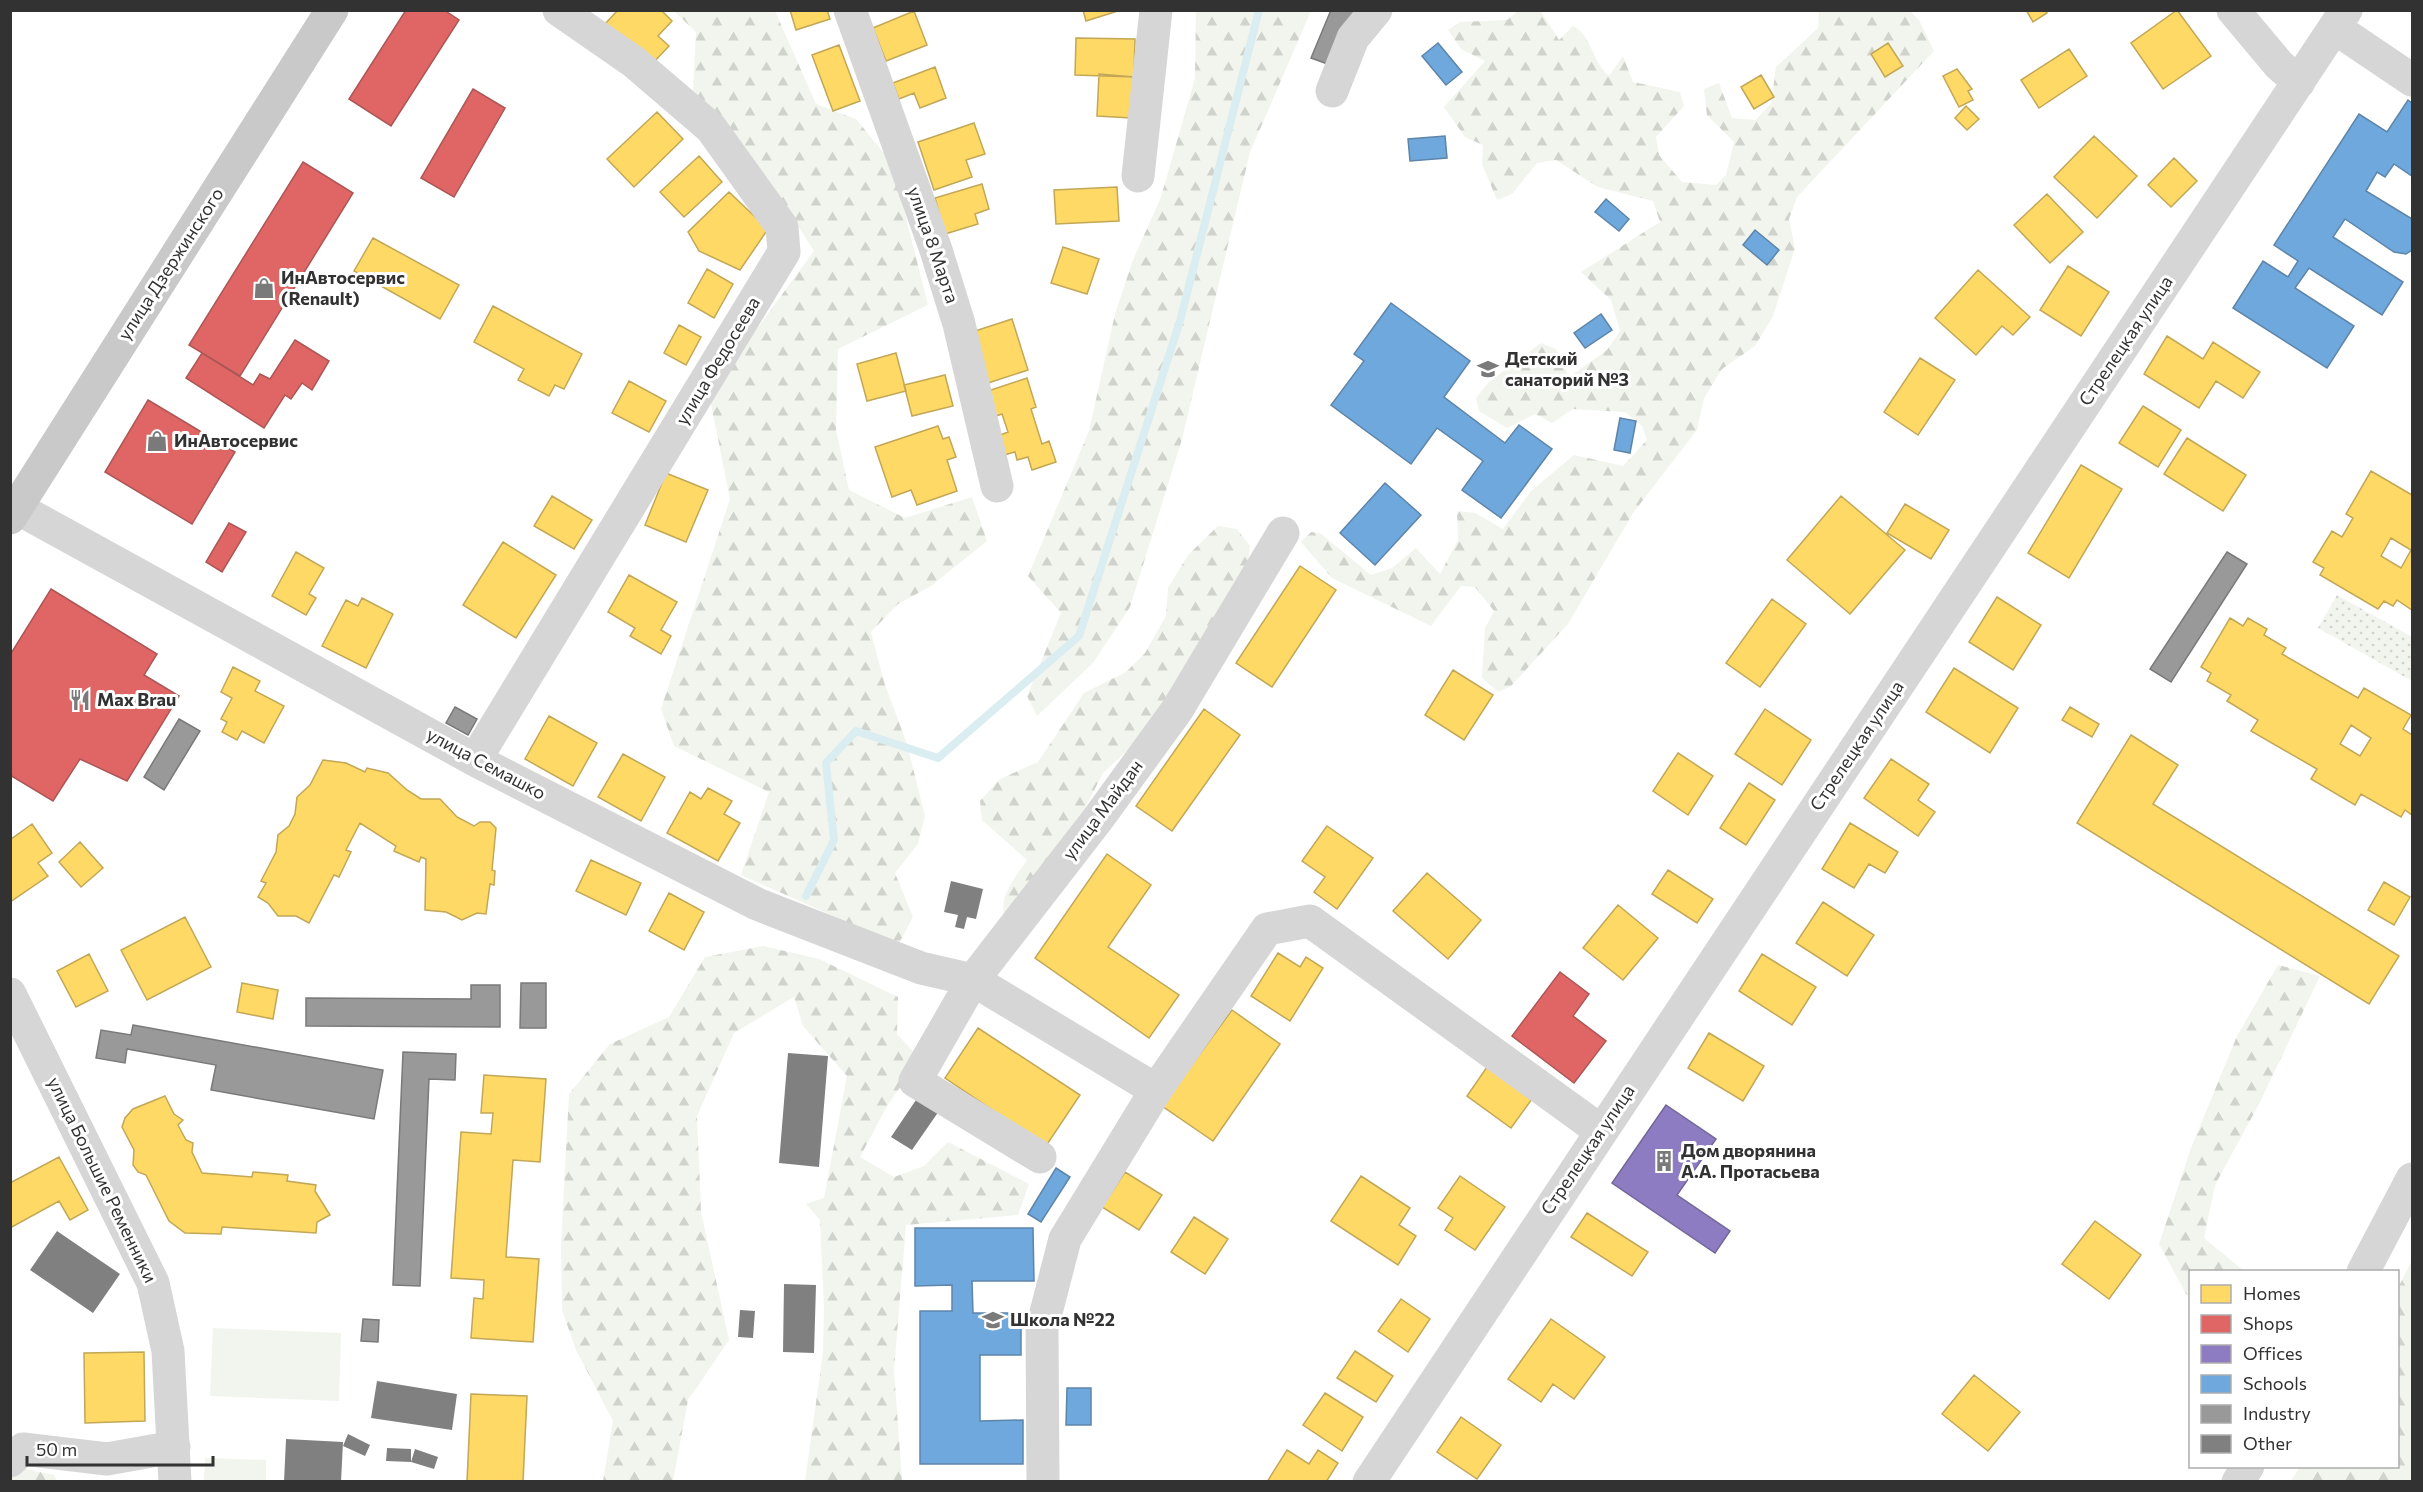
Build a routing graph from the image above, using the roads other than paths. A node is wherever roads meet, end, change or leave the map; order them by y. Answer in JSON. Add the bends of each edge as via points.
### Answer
{"nodes":[{"id":1,"x":332,"y":10,"type":"edge"},
{"id":2,"x":559,"y":10,"type":"edge"},
{"id":3,"x":850,"y":10,"type":"edge"},
{"id":4,"x":1156,"y":10,"type":"edge"},
{"id":5,"x":1376,"y":10,"type":"edge"},
{"id":6,"x":2233,"y":10,"type":"edge"},
{"id":7,"x":2341,"y":19,"type":"edge"},
{"id":8,"x":2412,"y":80,"type":"edge"},
{"id":9,"x":2299,"y":82,"type":"junction"},
{"id":10,"x":1332,"y":91,"type":"dead end"},
{"id":11,"x":1138,"y":176,"type":"dead end"},
{"id":12,"x":997,"y":486,"type":"dead end"},
{"id":13,"x":14,"y":513,"type":"edge"},
{"id":14,"x":1282,"y":533,"type":"dead end"},
{"id":15,"x":475,"y":760,"type":"junction"},
{"id":16,"x":973,"y":980,"type":"junction"},
{"id":17,"x":10,"y":994,"type":"edge"},
{"id":18,"x":1155,"y":1090,"type":"junction"},
{"id":19,"x":1601,"y":1131,"type":"junction"},
{"id":20,"x":1040,"y":1157,"type":"dead end"},
{"id":21,"x":2412,"y":1179,"type":"edge"},
{"id":22,"x":2364,"y":1270,"type":"edge"},
{"id":23,"x":174,"y":1447,"type":"junction"},
{"id":24,"x":10,"y":1461,"type":"edge"},
{"id":25,"x":2247,"y":1468,"type":"edge"},
{"id":26,"x":175,"y":1482,"type":"edge"},
{"id":27,"x":1043,"y":1482,"type":"edge"},
{"id":28,"x":1369,"y":1482,"type":"edge"},
{"id":29,"x":2238,"y":1482,"type":"edge"}],
"edges":[{"from":1,"to":13,"type":"main road","name":"улица Дзержинского"},
{"from":2,"to":15,"type":"street","name":"улица Федосеева","via":[[634,62],[711,128],[782,227],[784,252]]},
{"from":3,"to":12,"type":"street","name":"улица 8 Марта","via":[[959,324]]},
{"from":4,"to":11,"type":"street"},
{"from":5,"to":10,"type":"street","via":[[1353,38]]},
{"from":6,"to":9,"type":"street","via":[[2279,65]]},
{"from":7,"to":8,"type":"street"},
{"from":7,"to":9,"type":"street","name":"Стрелецкая улица"},
{"from":9,"to":19,"type":"street","name":"Стрелецкая улица"},
{"from":13,"to":15,"type":"street","name":"улица Семашко"},
{"from":14,"to":16,"type":"street","name":"улица Майдан","via":[[1177,710]]},
{"from":15,"to":16,"type":"street","name":"улица Семашко","via":[[757,904],[921,968]]},
{"from":16,"to":18,"type":"street","name":"улица Семашко"},
{"from":16,"to":20,"type":"street","name":"улица Майдан","via":[[915,1081]]},
{"from":17,"to":23,"type":"street","name":"улица Большие Ременники","via":[[153,1283],[168,1351]]},
{"from":18,"to":19,"type":"street","via":[[1267,928],[1310,921]]},
{"from":18,"to":27,"type":"street","via":[[1065,1239],[1057,1263],[1042,1328]]},
{"from":19,"to":28,"type":"street","name":"Стрелецкая улица"},
{"from":21,"to":22,"type":"street"},
{"from":23,"to":24,"type":"street","via":[[107,1459],[23,1449]]},
{"from":23,"to":26,"type":"street","name":"улица Большие Ременники"},
{"from":25,"to":29,"type":"street"}]}
